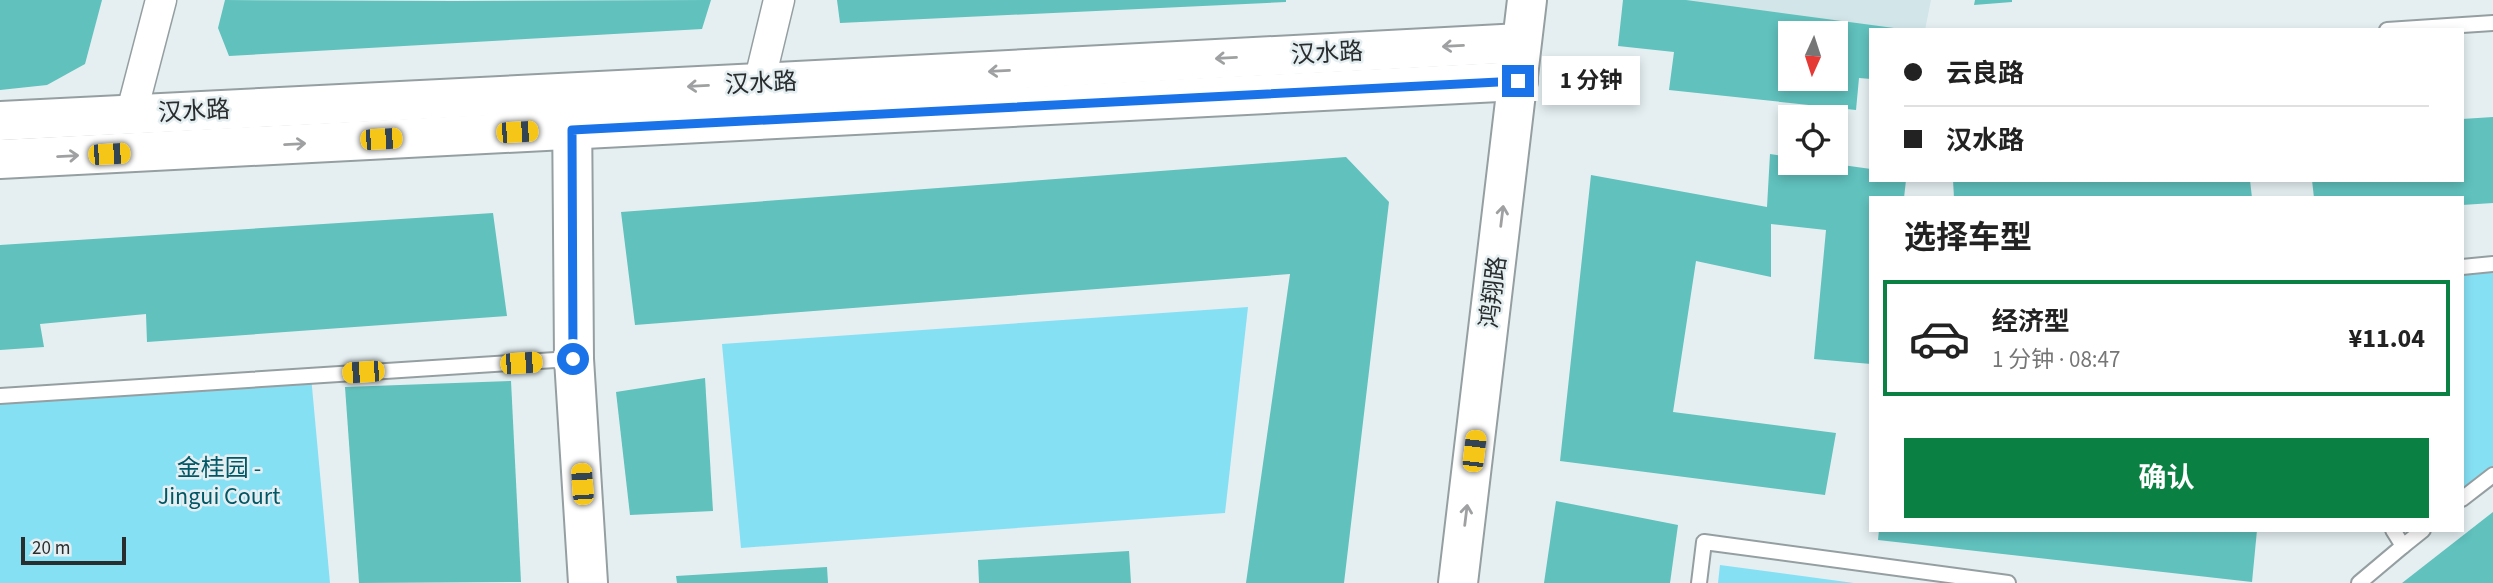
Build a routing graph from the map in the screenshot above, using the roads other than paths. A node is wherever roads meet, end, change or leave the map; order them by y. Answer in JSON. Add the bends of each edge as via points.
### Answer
{"nodes":[{"id":1,"x":161,"y":0,"type":"edge"},
{"id":2,"x":779,"y":0,"type":"edge"},
{"id":3,"x":1527,"y":0,"type":"edge"},
{"id":4,"x":2493,"y":23,"type":"edge"},
{"id":5,"x":2417,"y":28,"type":"edge"},
{"id":6,"x":1521,"y":43,"type":"junction"},
{"id":7,"x":1518,"y":81,"type":"junction"},
{"id":8,"x":759,"y":83,"type":"junction"},
{"id":9,"x":572,"y":111,"type":"junction"},
{"id":10,"x":131,"y":114,"type":"junction"},
{"id":11,"x":0,"y":121,"type":"edge"},
{"id":12,"x":0,"y":159,"type":"edge"},
{"id":13,"x":2493,"y":264,"type":"edge"},
{"id":14,"x":2464,"y":267,"type":"edge"},
{"id":15,"x":573,"y":359,"type":"junction"},
{"id":16,"x":0,"y":396,"type":"edge"},
{"id":17,"x":2493,"y":475,"type":"edge"},
{"id":18,"x":2464,"y":497,"type":"edge"},
{"id":19,"x":2394,"y":532,"type":"edge"},
{"id":20,"x":2420,"y":532,"type":"edge"},
{"id":21,"x":2403,"y":546,"type":"junction"},
{"id":22,"x":588,"y":583,"type":"edge"},
{"id":23,"x":1458,"y":583,"type":"edge"},
{"id":24,"x":1699,"y":583,"type":"edge"},
{"id":25,"x":2008,"y":583,"type":"edge"},
{"id":26,"x":2359,"y":583,"type":"edge"}],
"edges":[{"from":1,"to":10,"type":"street"},
{"from":2,"to":8,"type":"street"},
{"from":3,"to":6,"type":"main road","name":"鸿翔路"},
{"from":4,"to":5,"type":"lane"},
{"from":6,"to":7,"type":"main road","name":"鸿翔路"},
{"from":6,"to":8,"type":"main road","name":"汉水路","one_way":true},
{"from":7,"to":9,"type":"main road","name":"汉水路"},
{"from":23,"to":7,"type":"main road","name":"鸿翔路","one_way":true},
{"from":8,"to":9,"type":"main road","name":"汉水路","one_way":true},
{"from":9,"to":10,"type":"main road","name":"汉水路"},
{"from":12,"to":9,"type":"main road","name":"汉水路","one_way":true},
{"from":9,"to":15,"type":"main road"},
{"from":10,"to":11,"type":"main road","name":"汉水路"},
{"from":13,"to":14,"type":"lane"},
{"from":15,"to":16,"type":"lane"},
{"from":15,"to":22,"type":"main road"},
{"from":17,"to":18,"type":"lane"},
{"from":19,"to":21,"type":"lane"},
{"from":20,"to":21,"type":"lane"},
{"from":21,"to":26,"type":"lane"},
{"from":24,"to":25,"type":"lane","via":[[1704,542]]}]}
